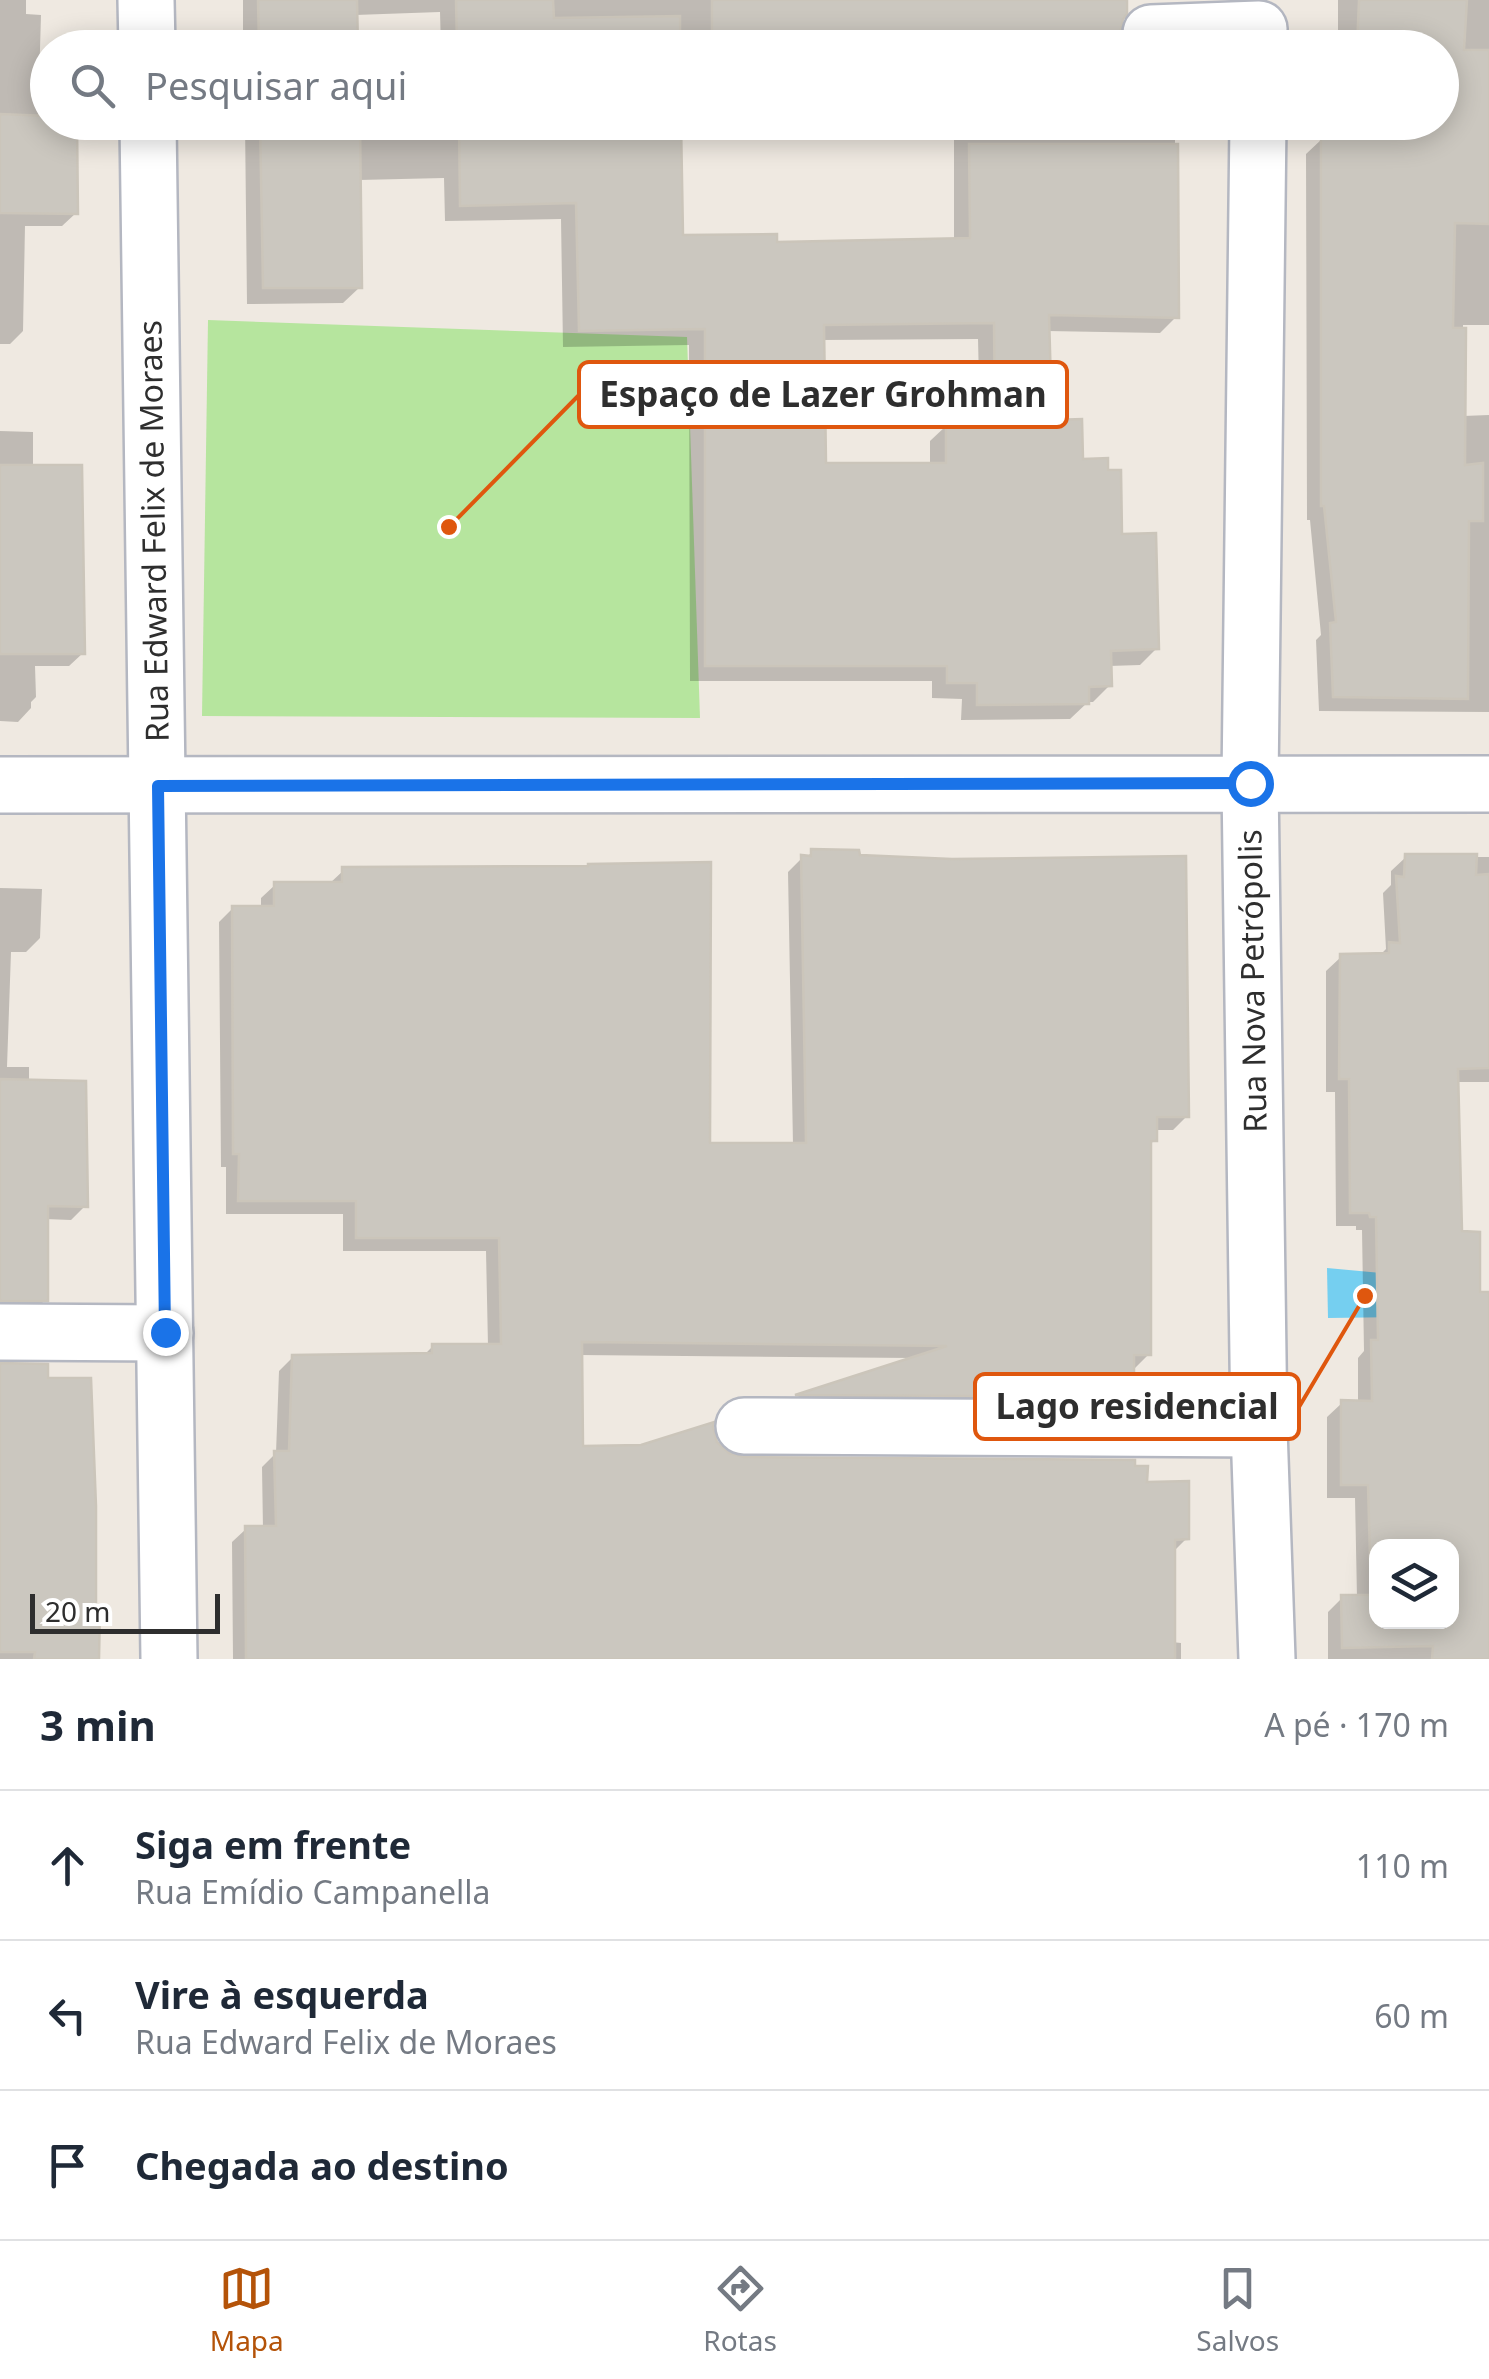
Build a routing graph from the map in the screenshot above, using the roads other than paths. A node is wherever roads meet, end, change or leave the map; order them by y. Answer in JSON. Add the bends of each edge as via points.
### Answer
{"nodes":[{"id":1,"x":146,"y":0,"type":"edge"},
{"id":2,"x":1259,"y":25,"type":"edge"},
{"id":3,"x":147,"y":30,"type":"edge"},
{"id":4,"x":1192,"y":30,"type":"edge"},
{"id":5,"x":148,"y":140,"type":"edge"},
{"id":6,"x":1258,"y":140,"type":"edge"},
{"id":7,"x":1250,"y":783,"type":"junction"},
{"id":8,"x":1489,"y":784,"type":"edge"},
{"id":9,"x":0,"y":785,"type":"edge"},
{"id":10,"x":158,"y":786,"type":"junction"},
{"id":11,"x":0,"y":1332,"type":"edge"},
{"id":12,"x":165,"y":1332,"type":"junction"},
{"id":13,"x":744,"y":1426,"type":"dead end"},
{"id":14,"x":1260,"y":1429,"type":"junction"},
{"id":15,"x":169,"y":1659,"type":"edge"},
{"id":16,"x":1268,"y":1659,"type":"edge"}],
"edges":[{"from":1,"to":3,"type":"street"},
{"from":2,"to":4,"type":"street"},
{"from":5,"to":10,"type":"street","name":"Rua Edward Felix de Moraes"},
{"from":6,"to":7,"type":"street","name":"Rua Nova Petrópolis"},
{"from":7,"to":8,"type":"street"},
{"from":7,"to":10,"type":"street"},
{"from":7,"to":14,"type":"street","name":"Rua Nova Petrópolis"},
{"from":9,"to":10,"type":"street"},
{"from":10,"to":12,"type":"street","name":"Rua Edward Felix de Moraes"},
{"from":11,"to":12,"type":"street"},
{"from":12,"to":15,"type":"street","name":"Rua Edward Felix de Moraes"},
{"from":13,"to":14,"type":"street"},
{"from":14,"to":16,"type":"street","name":"Rua Nova Petrópolis"}]}
